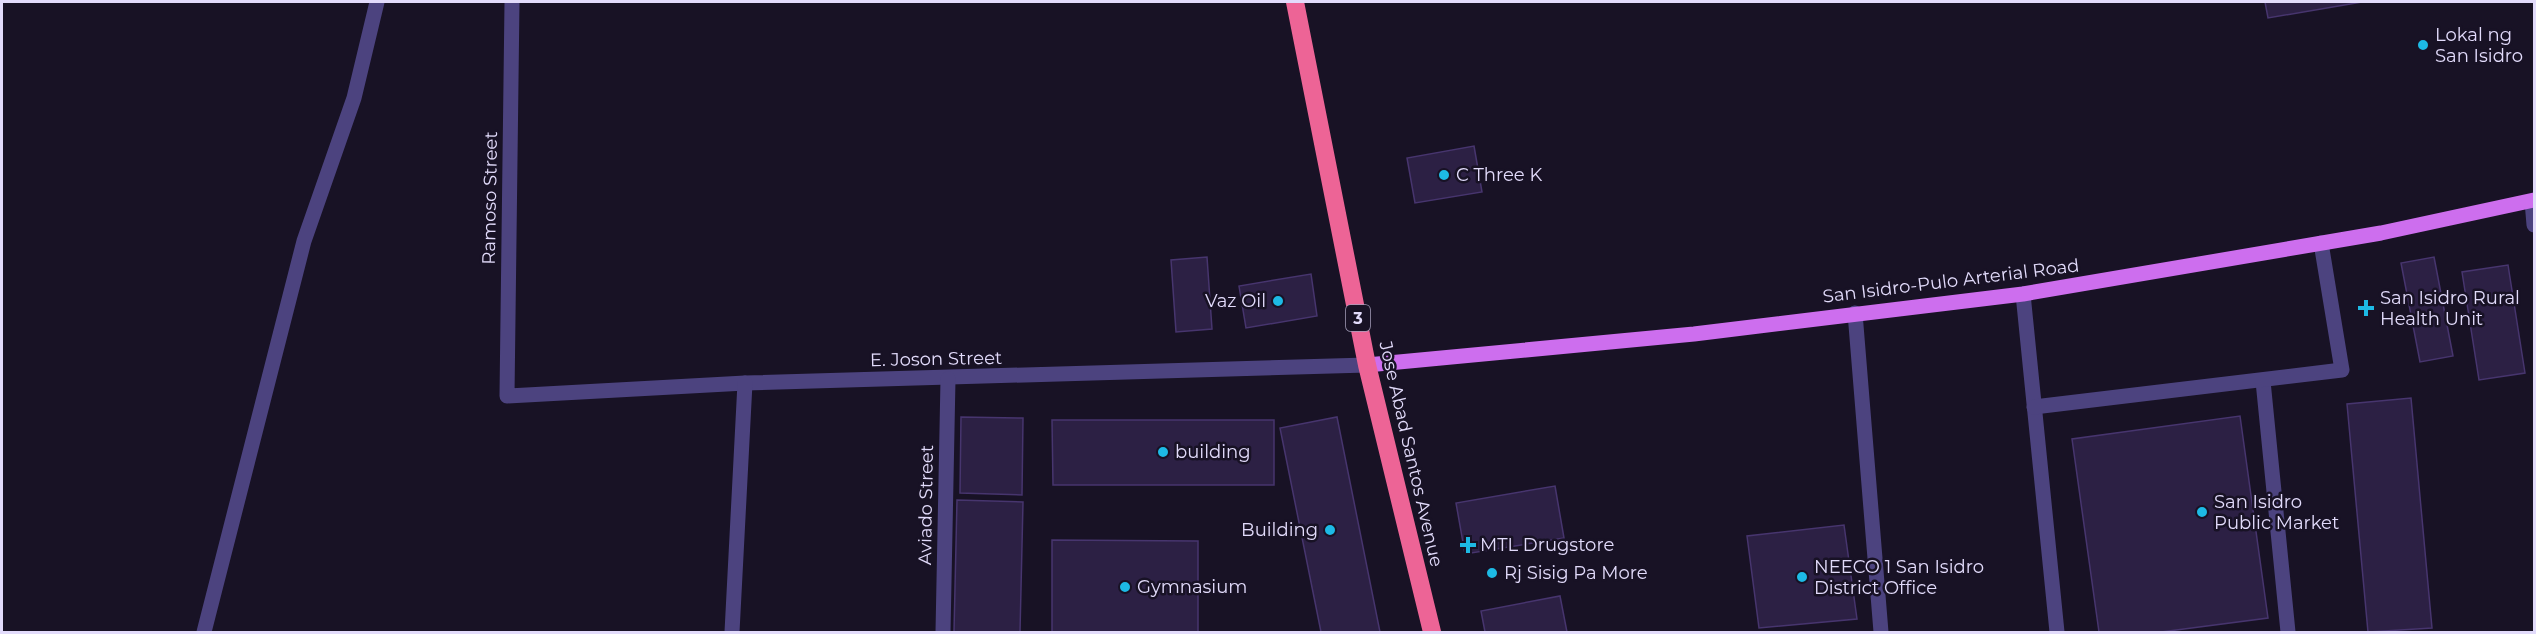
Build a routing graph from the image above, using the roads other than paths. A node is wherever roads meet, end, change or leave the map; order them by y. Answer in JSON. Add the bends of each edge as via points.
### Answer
{"nodes":[{"id":1,"x":377,"y":2,"type":"edge"},
{"id":2,"x":512,"y":2,"type":"edge"},
{"id":3,"x":1294,"y":2,"type":"edge"},
{"id":4,"x":2533,"y":200,"type":"edge"},
{"id":5,"x":2535,"y":225,"type":"edge"},
{"id":6,"x":2321,"y":243,"type":"junction"},
{"id":7,"x":2023,"y":294,"type":"junction"},
{"id":8,"x":1855,"y":313,"type":"junction"},
{"id":9,"x":1367,"y":365,"type":"junction"},
{"id":10,"x":948,"y":379,"type":"junction"},
{"id":11,"x":2263,"y":381,"type":"junction"},
{"id":12,"x":745,"y":383,"type":"junction"},
{"id":13,"x":507,"y":396,"type":"joint"},
{"id":14,"x":2034,"y":407,"type":"junction"},
{"id":15,"x":204,"y":633,"type":"edge"},
{"id":16,"x":732,"y":633,"type":"edge"},
{"id":17,"x":943,"y":633,"type":"edge"},
{"id":18,"x":1432,"y":633,"type":"edge"},
{"id":19,"x":1881,"y":633,"type":"edge"},
{"id":20,"x":2057,"y":633,"type":"edge"},
{"id":21,"x":2288,"y":633,"type":"edge"}],
"edges":[{"from":1,"to":15,"type":"street","via":[[354,98],[304,241]]},
{"from":2,"to":13,"type":"street","name":"Ramoso Street"},
{"from":3,"to":9,"type":"highway","name":"Jose Abad Santos Avenue","number":"3"},
{"from":4,"to":5,"type":"street"},
{"from":4,"to":6,"type":"main road","name":"San Isidro-Pulo Arterial Road"},
{"from":6,"to":7,"type":"main road","name":"San Isidro-Pulo Arterial Road"},
{"from":6,"to":11,"type":"street","via":[[2342,370]]},
{"from":7,"to":8,"type":"main road","name":"San Isidro-Pulo Arterial Road"},
{"from":7,"to":14,"type":"street"},
{"from":8,"to":9,"type":"main road","name":"San Isidro-Pulo Arterial Road","via":[[1694,334]]},
{"from":8,"to":19,"type":"street"},
{"from":9,"to":10,"type":"street","name":"E. Joson Street"},
{"from":9,"to":18,"type":"highway","name":"Jose Abad Santos Avenue","number":"3"},
{"from":10,"to":12,"type":"street","name":"E. Joson Street"},
{"from":10,"to":17,"type":"street","name":"Aviado Street"},
{"from":11,"to":14,"type":"street"},
{"from":11,"to":21,"type":"street"},
{"from":12,"to":13,"type":"street","name":"E. Joson Street"},
{"from":12,"to":16,"type":"street"},
{"from":14,"to":20,"type":"street"}]}
